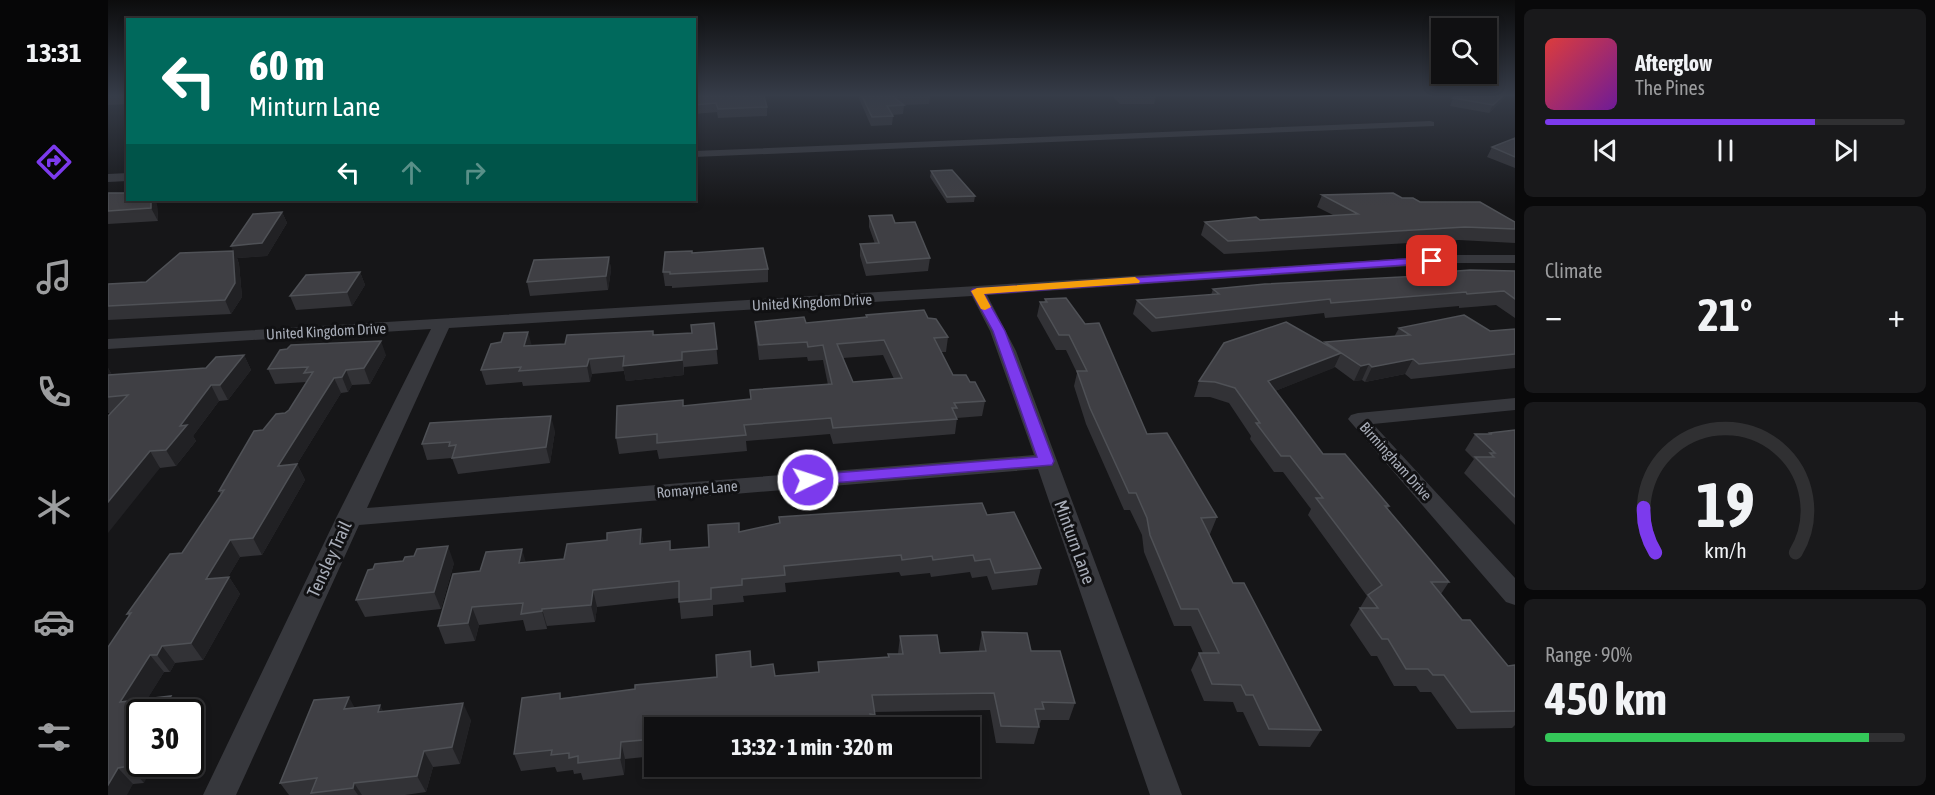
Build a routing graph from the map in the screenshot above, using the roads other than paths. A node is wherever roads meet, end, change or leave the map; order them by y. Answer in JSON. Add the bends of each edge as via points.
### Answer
{"nodes":[{"id":1,"x":1207,"y":133,"type":"edge"},
{"id":2,"x":696,"y":154,"type":"edge"},
{"id":3,"x":126,"y":177,"type":"edge"},
{"id":4,"x":108,"y":178,"type":"edge"},
{"id":5,"x":1515,"y":259,"type":"edge"},
{"id":6,"x":977,"y":291,"type":"junction"},
{"id":7,"x":442,"y":324,"type":"junction"},
{"id":8,"x":108,"y":344,"type":"edge"},
{"id":9,"x":1515,"y":404,"type":"edge"},
{"id":10,"x":1046,"y":461,"type":"junction"},
{"id":11,"x":348,"y":518,"type":"junction"},
{"id":12,"x":1515,"y":595,"type":"edge"},
{"id":13,"x":219,"y":795,"type":"edge"},
{"id":14,"x":1166,"y":795,"type":"edge"}],
"edges":[{"from":1,"to":2,"type":"street"},
{"from":3,"to":4,"type":"street"},
{"from":5,"to":6,"type":"street","name":"United Kingdom Drive","via":[[1455,259]]},
{"from":6,"to":7,"type":"street","name":"United Kingdom Drive"},
{"from":6,"to":10,"type":"street","name":"Minturn Lane","via":[[999,331]]},
{"from":7,"to":8,"type":"street","name":"United Kingdom Drive"},
{"from":7,"to":11,"type":"street","name":"Tensley Trail"},
{"from":9,"to":12,"type":"street","name":"Birmingham Drive","via":[[1358,418]]},
{"from":10,"to":11,"type":"street","name":"Romayne Lane"},
{"from":10,"to":14,"type":"street","name":"Minturn Lane"},
{"from":11,"to":13,"type":"street","name":"Tensley Trail"}]}
